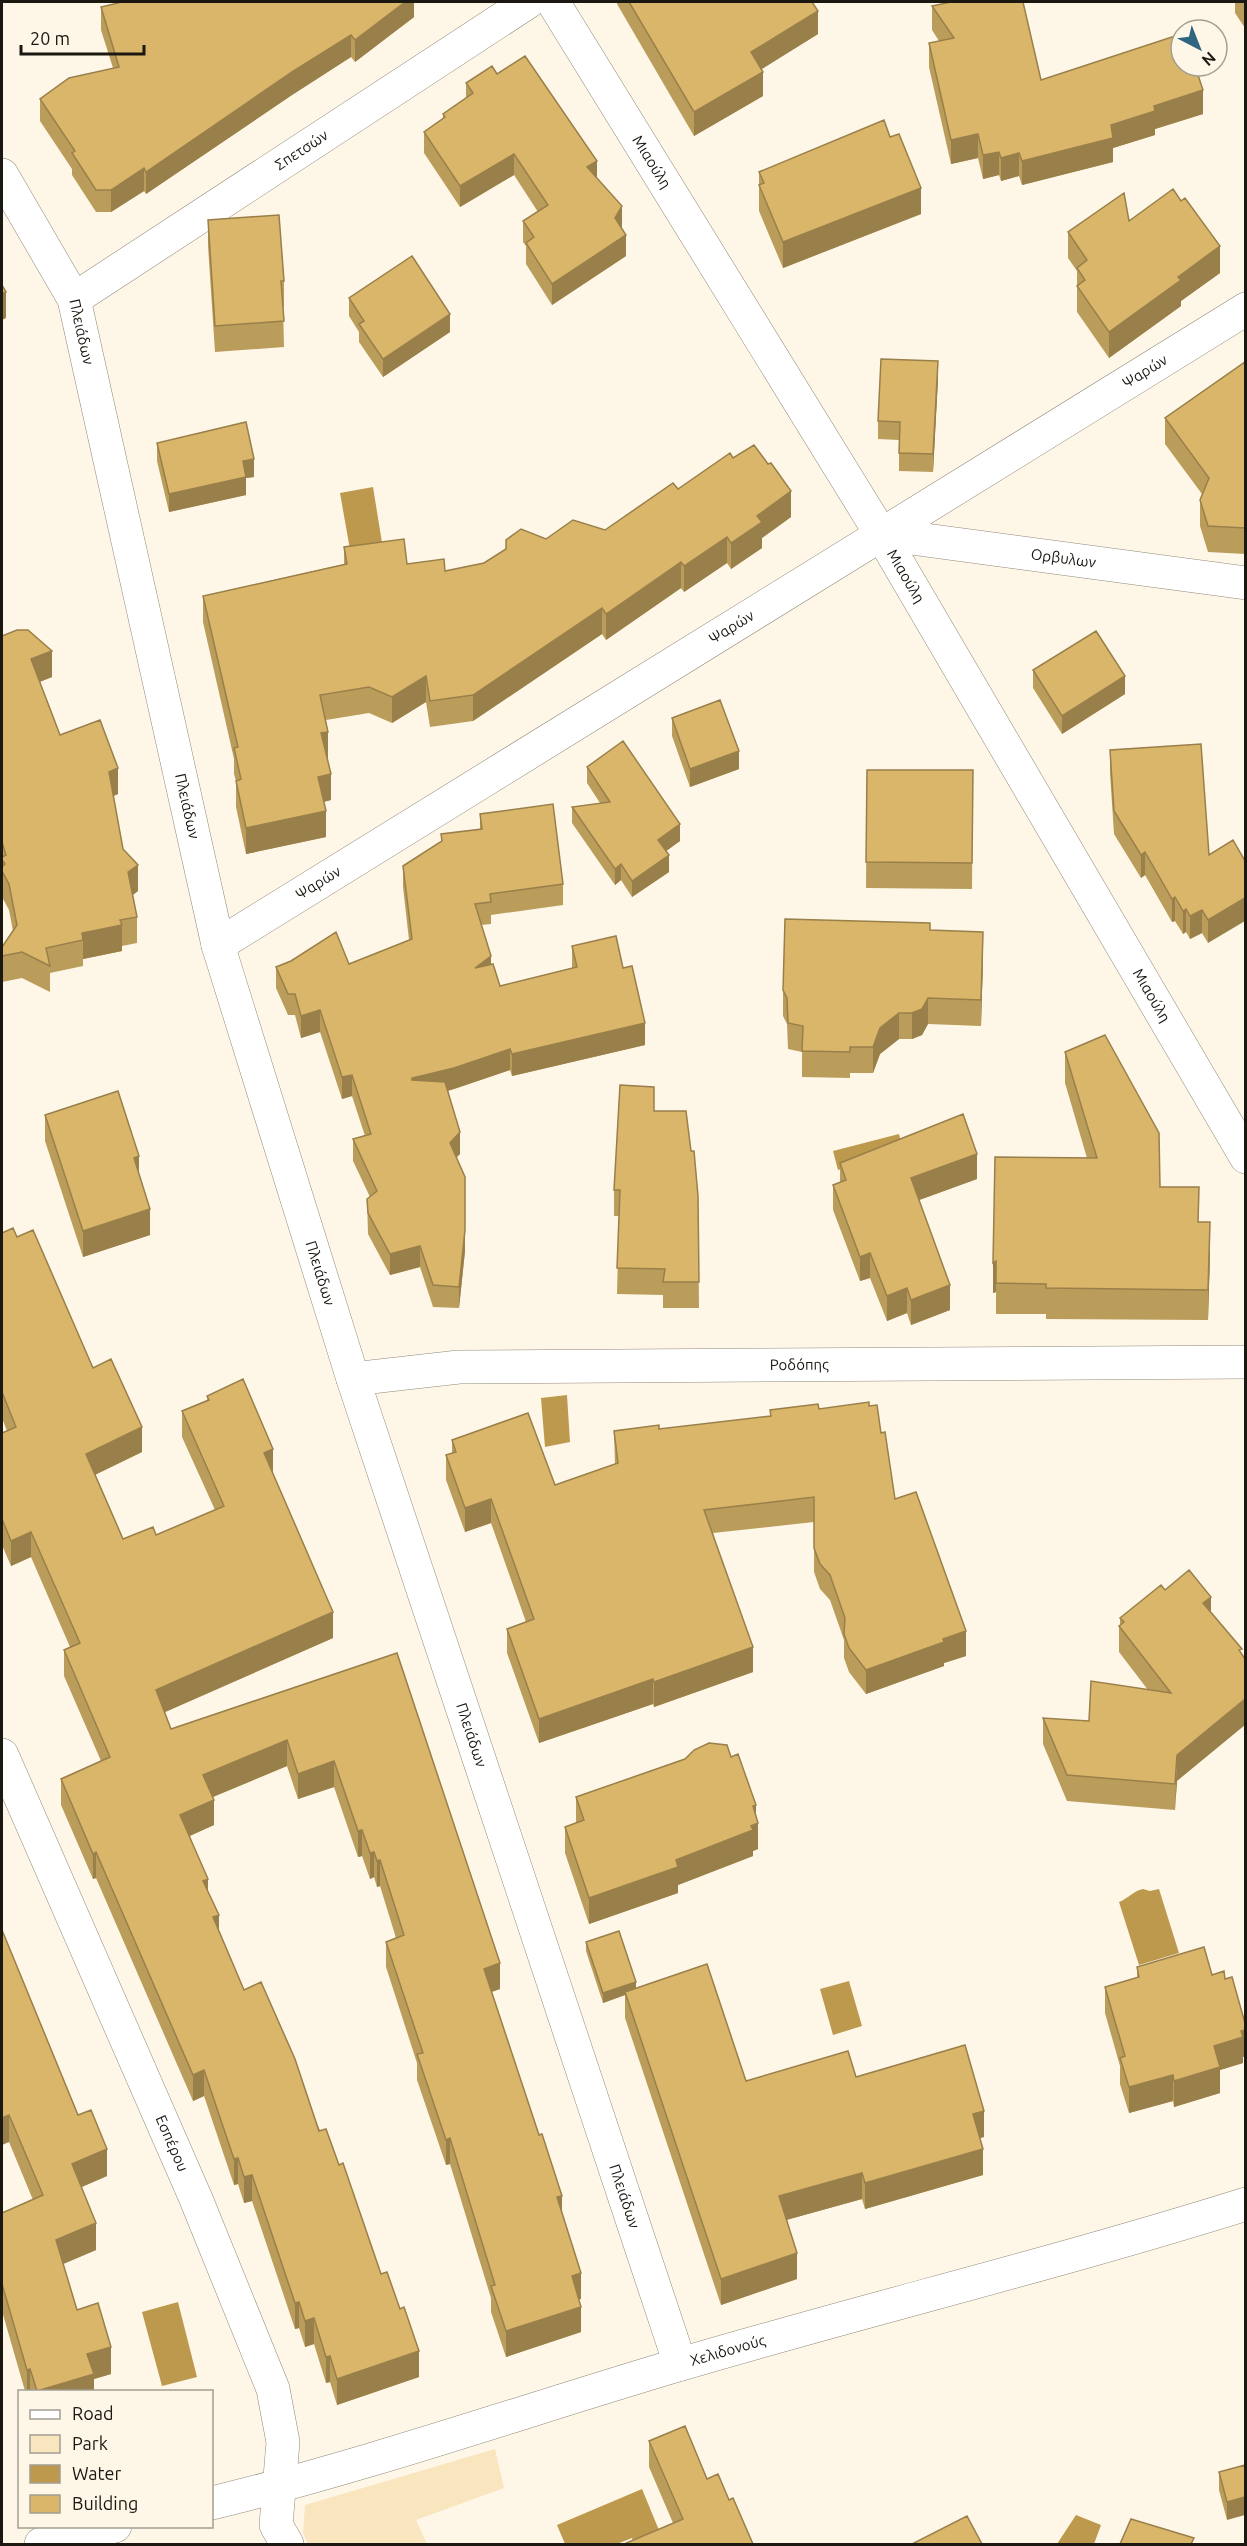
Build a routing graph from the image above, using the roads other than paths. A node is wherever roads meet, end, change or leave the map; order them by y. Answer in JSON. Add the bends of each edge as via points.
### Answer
{"nodes":[{"id":1,"x":528,"y":2,"type":"edge"},
{"id":2,"x":553,"y":2,"type":"edge"},
{"id":3,"x":2,"y":175,"type":"edge"},
{"id":4,"x":74,"y":299,"type":"junction"},
{"id":5,"x":1245,"y":309,"type":"edge"},
{"id":6,"x":881,"y":534,"type":"junction"},
{"id":7,"x":1245,"y":583,"type":"edge"},
{"id":8,"x":218,"y":945,"type":"junction"},
{"id":9,"x":1245,"y":1157,"type":"edge"},
{"id":10,"x":1245,"y":1362,"type":"edge"},
{"id":11,"x":353,"y":1379,"type":"junction"},
{"id":12,"x":2,"y":1755,"type":"edge"},
{"id":13,"x":1245,"y":2204,"type":"edge"},
{"id":14,"x":680,"y":2364,"type":"junction"},
{"id":15,"x":280,"y":2486,"type":"junction"},
{"id":16,"x":213,"y":2503,"type":"edge"},
{"id":17,"x":107,"y":2528,"type":"edge"},
{"id":18,"x":41,"y":2544,"type":"edge"},
{"id":19,"x":286,"y":2544,"type":"edge"}],
"edges":[{"from":1,"to":4,"type":"street","name":"Σπετσών"},
{"from":2,"to":6,"type":"street","name":"Μιαούλη"},
{"from":3,"to":4,"type":"street","name":"Πλειάδων"},
{"from":4,"to":8,"type":"street","name":"Πλειάδων"},
{"from":5,"to":6,"type":"street","name":"Ψαρών"},
{"from":6,"to":7,"type":"street","name":"Ορβυλων"},
{"from":6,"to":8,"type":"street","name":"Ψαρών"},
{"from":6,"to":9,"type":"street","name":"Μιαούλη"},
{"from":8,"to":11,"type":"street","name":"Πλειάδων"},
{"from":10,"to":11,"type":"street","name":"Ροδόπης","via":[[459,1366]]},
{"from":11,"to":14,"type":"street","name":"Πλειάδων"},
{"from":12,"to":15,"type":"street","name":"Εσπέρου","via":[[196,2199],[273,2389],[283,2442]]},
{"from":13,"to":14,"type":"street","name":"Χελιδονούς","via":[[1135,2239]]},
{"from":14,"to":15,"type":"street","name":"Χελιδονούς"},
{"from":15,"to":16,"type":"street","name":"Χελιδονούς"},
{"from":15,"to":19,"type":"street","name":"Εσπέρου","via":[[276,2525]]},
{"from":17,"to":18,"type":"street"}]}
